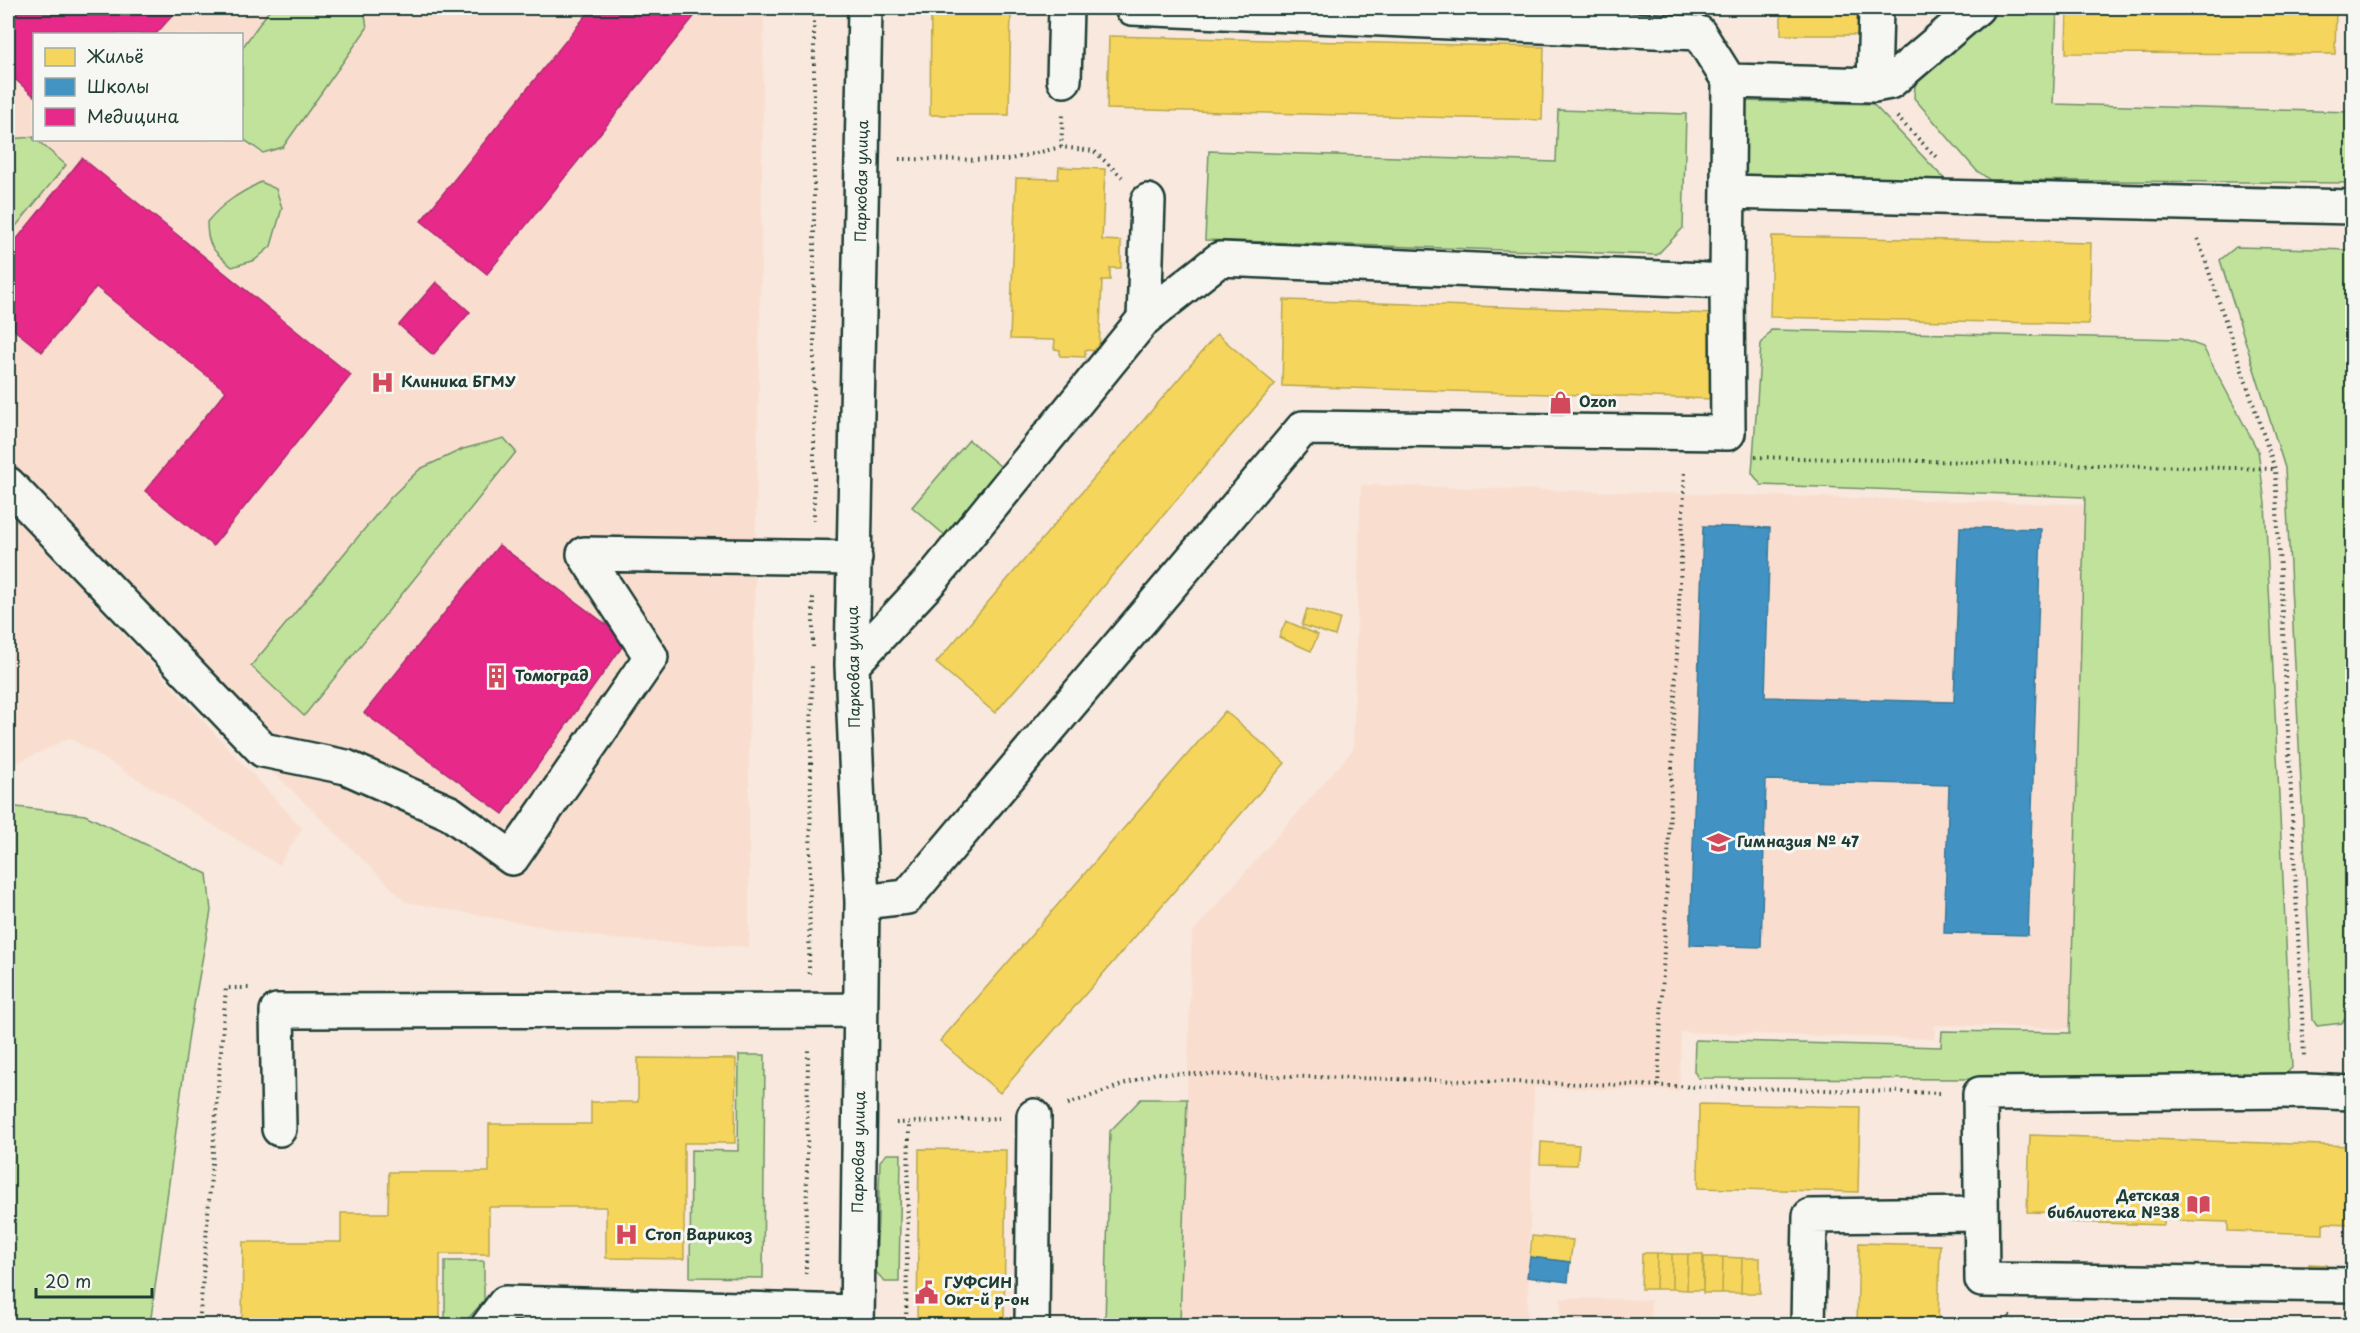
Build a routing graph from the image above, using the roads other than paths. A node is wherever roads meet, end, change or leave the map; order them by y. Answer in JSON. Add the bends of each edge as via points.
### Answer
{"nodes":[{"id":1,"x":865,"y":8,"type":"edge"},
{"id":2,"x":1066,"y":8,"type":"edge"},
{"id":3,"x":1132,"y":8,"type":"edge"},
{"id":4,"x":1876,"y":8,"type":"edge"},
{"id":5,"x":1977,"y":8,"type":"edge"},
{"id":6,"x":1453,"y":14,"type":"edge"},
{"id":7,"x":1700,"y":20,"type":"edge"},
{"id":8,"x":1064,"y":80,"type":"dead end"},
{"id":9,"x":1729,"y":81,"type":"junction"},
{"id":10,"x":1870,"y":85,"type":"junction"},
{"id":11,"x":1728,"y":192,"type":"junction"},
{"id":12,"x":1148,"y":201,"type":"road end"},
{"id":13,"x":2352,"y":207,"type":"edge"},
{"id":14,"x":1726,"y":281,"type":"junction"},
{"id":15,"x":1143,"y":319,"type":"junction"},
{"id":16,"x":8,"y":484,"type":"edge"},
{"id":17,"x":855,"y":558,"type":"junction"},
{"id":18,"x":852,"y":664,"type":"junction"},
{"id":19,"x":862,"y":902,"type":"junction"},
{"id":20,"x":861,"y":1011,"type":"junction"},
{"id":21,"x":2352,"y":1093,"type":"edge"},
{"id":22,"x":1034,"y":1116,"type":"road end"},
{"id":23,"x":279,"y":1129,"type":"dead end"},
{"id":24,"x":1981,"y":1214,"type":"junction"},
{"id":25,"x":2352,"y":1285,"type":"edge"},
{"id":26,"x":857,"y":1319,"type":"edge"},
{"id":27,"x":488,"y":1326,"type":"edge"},
{"id":28,"x":1032,"y":1326,"type":"edge"},
{"id":29,"x":1808,"y":1326,"type":"edge"}],
"edges":[{"from":1,"to":17,"type":"street","name":"Парковая улица"},
{"from":2,"to":8,"type":"street"},
{"from":3,"to":6,"type":"street"},
{"from":4,"to":10,"type":"street"},
{"from":5,"to":10,"type":"street","via":[[1890,82]]},
{"from":6,"to":7,"type":"street"},
{"from":7,"to":9,"type":"street"},
{"from":9,"to":10,"type":"street"},
{"from":9,"to":11,"type":"street"},
{"from":11,"to":13,"type":"street"},
{"from":11,"to":14,"type":"street"},
{"from":12,"to":15,"type":"street"},
{"from":14,"to":15,"type":"street","via":[[1220,259]]},
{"from":14,"to":19,"type":"street","via":[[1728,434],[1303,428],[906,897]]},
{"from":15,"to":18,"type":"street","via":[[932,579]]},
{"from":16,"to":17,"type":"street","via":[[263,750],[346,766],[450,813],[512,858],[651,657],[584,554]]},
{"from":17,"to":18,"type":"street","name":"Парковая улица"},
{"from":18,"to":19,"type":"street","name":"Парковая улица"},
{"from":19,"to":20,"type":"street","name":"Парковая улица"},
{"from":20,"to":23,"type":"street","via":[[277,1011]]},
{"from":20,"to":26,"type":"street","name":"Парковая улица"},
{"from":21,"to":24,"type":"street","via":[[1980,1094]]},
{"from":22,"to":28,"type":"street"},
{"from":24,"to":25,"type":"street","via":[[1982,1280]]},
{"from":24,"to":29,"type":"street","via":[[1810,1216]]},
{"from":26,"to":27,"type":"street","via":[[806,1311],[505,1303]]}]}
